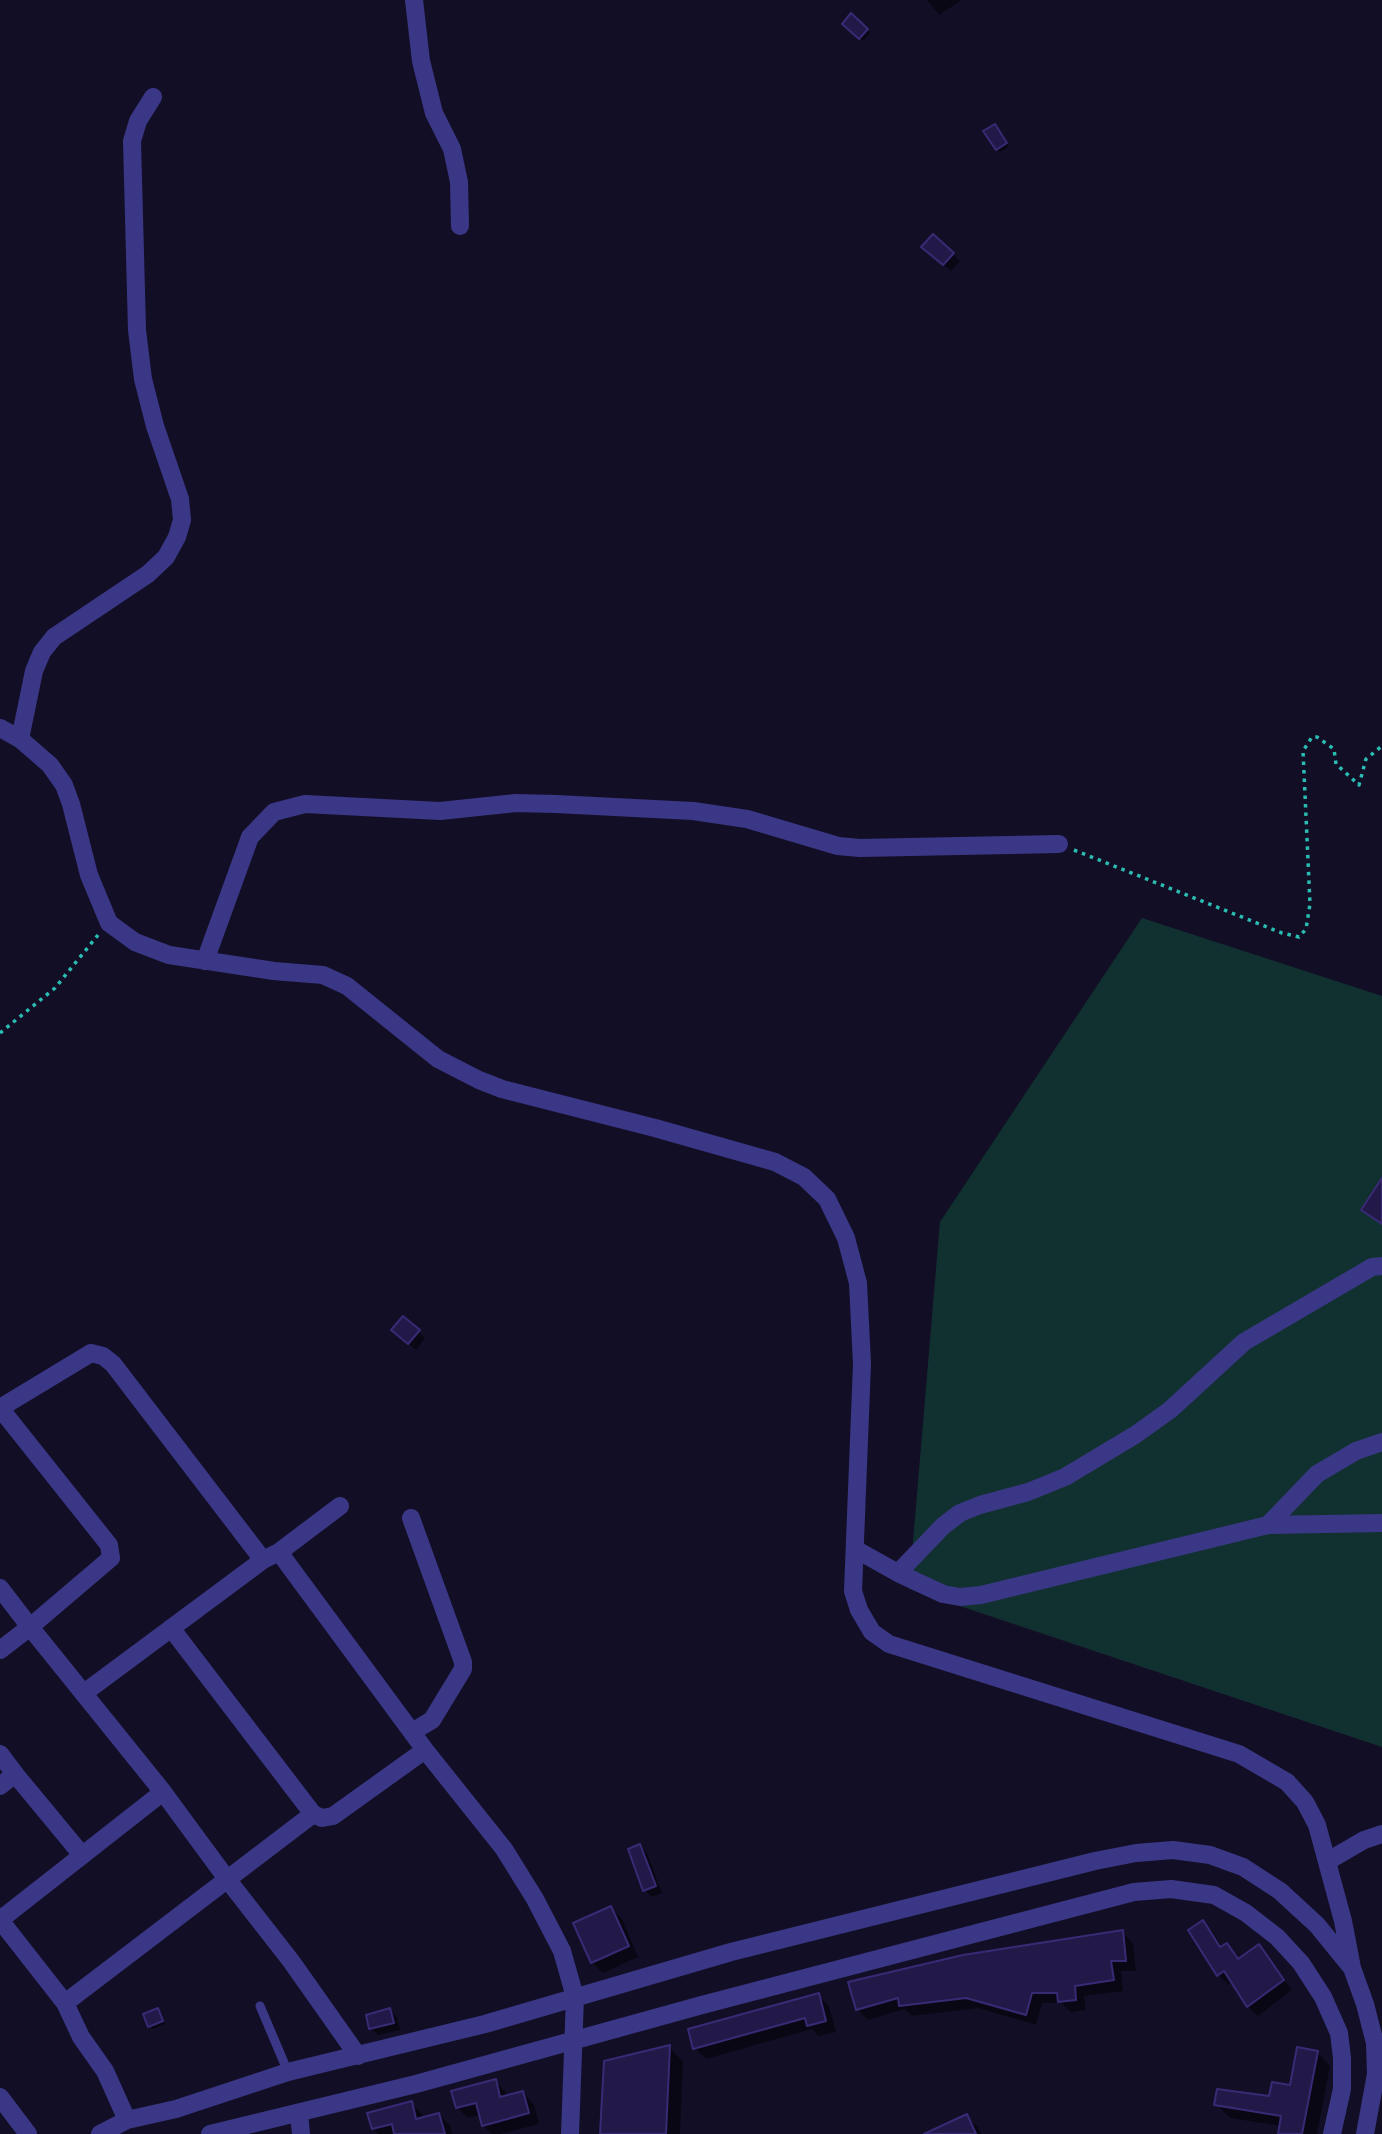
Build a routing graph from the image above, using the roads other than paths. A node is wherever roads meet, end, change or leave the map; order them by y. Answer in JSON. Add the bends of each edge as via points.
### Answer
{"nodes":[{"id":1,"x":414,"y":0,"type":"edge"},
{"id":2,"x":153,"y":97,"type":"dead end"},
{"id":3,"x":460,"y":226,"type":"dead end"},
{"id":4,"x":0,"y":729,"type":"edge"},
{"id":5,"x":20,"y":739,"type":"junction"},
{"id":6,"x":1059,"y":844,"type":"road end"},
{"id":7,"x":205,"y":961,"type":"junction"},
{"id":8,"x":1382,"y":1266,"type":"edge"},
{"id":9,"x":1382,"y":1443,"type":"edge"},
{"id":10,"x":340,"y":1506,"type":"dead end"},
{"id":11,"x":411,"y":1518,"type":"dead end"},
{"id":12,"x":1382,"y":1523,"type":"edge"},
{"id":13,"x":1268,"y":1525,"type":"junction"},
{"id":14,"x":855,"y":1549,"type":"junction"},
{"id":15,"x":271,"y":1556,"type":"junction"},
{"id":16,"x":898,"y":1573,"type":"junction"},
{"id":17,"x":0,"y":1588,"type":"edge"},
{"id":18,"x":30,"y":1626,"type":"junction"},
{"id":19,"x":171,"y":1628,"type":"junction"},
{"id":20,"x":0,"y":1650,"type":"edge"},
{"id":21,"x":84,"y":1693,"type":"junction"},
{"id":22,"x":412,"y":1732,"type":"junction"},
{"id":23,"x":425,"y":1750,"type":"junction"},
{"id":24,"x":0,"y":1754,"type":"edge"},
{"id":25,"x":15,"y":1774,"type":"junction"},
{"id":26,"x":0,"y":1786,"type":"edge"},
{"id":27,"x":163,"y":1792,"type":"junction"},
{"id":28,"x":313,"y":1814,"type":"junction"},
{"id":29,"x":1382,"y":1834,"type":"edge"},
{"id":30,"x":82,"y":1855,"type":"junction"},
{"id":31,"x":1328,"y":1861,"type":"junction"},
{"id":32,"x":226,"y":1879,"type":"junction"},
{"id":33,"x":1352,"y":1968,"type":"junction"},
{"id":34,"x":575,"y":1997,"type":"junction"},
{"id":35,"x":65,"y":2003,"type":"junction"},
{"id":36,"x":260,"y":2006,"type":"dead end"},
{"id":37,"x":572,"y":2040,"type":"junction"},
{"id":38,"x":358,"y":2056,"type":"junction"},
{"id":39,"x":288,"y":2072,"type":"junction"},
{"id":40,"x":0,"y":2097,"type":"edge"},
{"id":41,"x":299,"y":2113,"type":"junction"},
{"id":42,"x":127,"y":2120,"type":"junction"},
{"id":43,"x":28,"y":2134,"type":"edge"},
{"id":44,"x":100,"y":2134,"type":"edge"},
{"id":45,"x":210,"y":2134,"type":"edge"},
{"id":46,"x":301,"y":2134,"type":"edge"},
{"id":47,"x":570,"y":2134,"type":"edge"},
{"id":48,"x":1332,"y":2134,"type":"edge"},
{"id":49,"x":1365,"y":2134,"type":"edge"}],
"edges":[{"from":1,"to":3,"type":"street","via":[[421,61],[459,181]]},
{"from":2,"to":5,"type":"street","via":[[132,141],[137,330],[143,379],[180,499],[181,520],[166,557],[54,637],[42,652]]},
{"from":4,"to":5,"type":"street"},
{"from":5,"to":7,"type":"street","via":[[50,765],[64,785],[89,875],[109,923],[135,942],[169,955]]},
{"from":6,"to":7,"type":"street","via":[[860,848],[838,846],[747,819],[693,811],[516,803],[440,811],[305,804],[274,813],[250,837]]},
{"from":7,"to":14,"type":"street","via":[[323,975],[347,986],[438,1059],[479,1080],[775,1162],[804,1177],[827,1199],[846,1238],[858,1283],[862,1364]]},
{"from":8,"to":16,"type":"street","via":[[1371,1267],[1244,1342],[1170,1410],[1065,1477],[960,1513]]},
{"from":9,"to":13,"type":"street","via":[[1356,1451],[1317,1474]]},
{"from":10,"to":15,"type":"street"},
{"from":11,"to":22,"type":"street","via":[[463,1662],[432,1720]]},
{"from":12,"to":13,"type":"street"},
{"from":13,"to":16,"type":"street","via":[[981,1595],[943,1594]]},
{"from":14,"to":16,"type":"street"},
{"from":14,"to":31,"type":"street","via":[[853,1591],[859,1611],[872,1632],[889,1644],[1239,1754],[1287,1782],[1305,1802]]},
{"from":15,"to":18,"type":"street","via":[[113,1364],[91,1353],[0,1408],[111,1551],[107,1563]]},
{"from":15,"to":19,"type":"street"},
{"from":15,"to":22,"type":"street"},
{"from":17,"to":18,"type":"street"},
{"from":18,"to":20,"type":"street"},
{"from":18,"to":21,"type":"street"},
{"from":19,"to":21,"type":"street"},
{"from":19,"to":28,"type":"street"},
{"from":21,"to":27,"type":"street"},
{"from":22,"to":23,"type":"street"},
{"from":23,"to":28,"type":"street","via":[[332,1816]]},
{"from":23,"to":34,"type":"street","via":[[504,1849],[535,1899],[562,1951]]},
{"from":24,"to":25,"type":"street"},
{"from":25,"to":26,"type":"street"},
{"from":25,"to":30,"type":"street"},
{"from":27,"to":30,"type":"street"},
{"from":27,"to":32,"type":"street"},
{"from":28,"to":32,"type":"street"},
{"from":29,"to":31,"type":"street"},
{"from":30,"to":35,"type":"street","via":[[0,1920]]},
{"from":31,"to":33,"type":"street"},
{"from":32,"to":35,"type":"street"},
{"from":32,"to":38,"type":"street"},
{"from":33,"to":34,"type":"street","via":[[1317,1925],[1280,1891],[1242,1867],[1210,1855],[1173,1850],[1096,1861],[731,1952]]},
{"from":33,"to":49,"type":"street","via":[[1375,2043],[1376,2074]]},
{"from":34,"to":37,"type":"street"},
{"from":34,"to":38,"type":"street"},
{"from":35,"to":42,"type":"street"},
{"from":36,"to":39,"type":"lane"},
{"from":37,"to":41,"type":"street"},
{"from":37,"to":47,"type":"street"},
{"from":37,"to":48,"type":"street","via":[[1134,1892],[1171,1889],[1214,1895],[1246,1913],[1301,1963],[1339,2033],[1342,2089]]},
{"from":38,"to":39,"type":"street"},
{"from":39,"to":42,"type":"street"},
{"from":40,"to":43,"type":"street"},
{"from":41,"to":45,"type":"street"},
{"from":41,"to":46,"type":"street"},
{"from":42,"to":44,"type":"street"}]}
